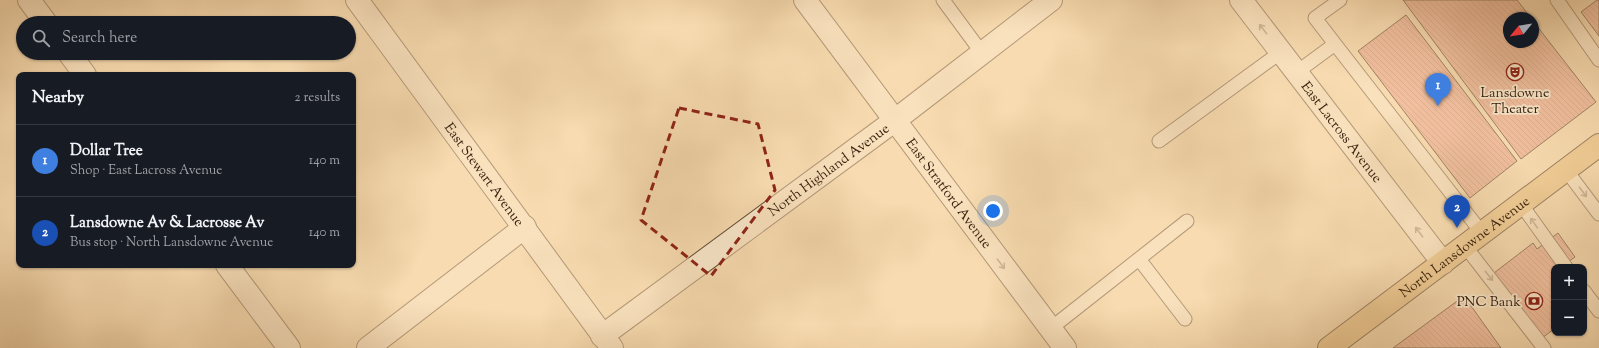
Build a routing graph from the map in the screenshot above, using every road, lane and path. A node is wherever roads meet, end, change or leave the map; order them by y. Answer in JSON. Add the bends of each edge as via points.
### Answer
{"nodes":[{"id":1,"x":29,"y":0,"type":"edge"},
{"id":2,"x":357,"y":0,"type":"edge"},
{"id":3,"x":805,"y":0,"type":"edge"},
{"id":4,"x":943,"y":0,"type":"edge"},
{"id":5,"x":1051,"y":0,"type":"edge"},
{"id":6,"x":1241,"y":0,"type":"edge"},
{"id":7,"x":1340,"y":0,"type":"edge"},
{"id":8,"x":1557,"y":0,"type":"edge"},
{"id":9,"x":41,"y":16,"type":"edge"},
{"id":10,"x":1335,"y":44,"type":"junction"},
{"id":11,"x":1281,"y":52,"type":"junction"},
{"id":12,"x":982,"y":53,"type":"junction"},
{"id":13,"x":74,"y":60,"type":"edge"},
{"id":14,"x":1599,"y":60,"type":"edge"},
{"id":15,"x":83,"y":72,"type":"edge"},
{"id":16,"x":1297,"y":72,"type":"junction"},
{"id":17,"x":894,"y":121,"type":"junction"},
{"id":18,"x":1159,"y":141,"type":"dead end"},
{"id":19,"x":1598,"y":147,"type":"edge"},
{"id":20,"x":1566,"y":170,"type":"junction"},
{"id":21,"x":1521,"y":204,"type":"junction"},
{"id":22,"x":1599,"y":214,"type":"edge"},
{"id":23,"x":1187,"y":222,"type":"dead end"},
{"id":24,"x":525,"y":227,"type":"junction"},
{"id":25,"x":1474,"y":239,"type":"junction"},
{"id":26,"x":1139,"y":258,"type":"junction"},
{"id":27,"x":1443,"y":263,"type":"junction"},
{"id":28,"x":1564,"y":264,"type":"edge"},
{"id":29,"x":229,"y":268,"type":"edge"},
{"id":30,"x":1587,"y":295,"type":"edge"},
{"id":31,"x":1599,"y":311,"type":"edge"},
{"id":32,"x":1185,"y":319,"type":"dead end"},
{"id":33,"x":1050,"y":328,"type":"junction"},
{"id":34,"x":607,"y":342,"type":"edge"},
{"id":35,"x":1339,"y":345,"type":"edge"},
{"id":36,"x":289,"y":348,"type":"edge"},
{"id":37,"x":368,"y":348,"type":"edge"},
{"id":38,"x":1065,"y":348,"type":"edge"},
{"id":39,"x":1544,"y":348,"type":"edge"}],
"edges":[{"from":1,"to":9,"type":"street"},
{"from":2,"to":24,"type":"street","name":"East Stewart Avenue"},
{"from":3,"to":17,"type":"street","name":"East Stratford Avenue"},
{"from":4,"to":12,"type":"lane"},
{"from":5,"to":12,"type":"street","name":"North Highland Avenue"},
{"from":11,"to":6,"type":"street","name":"East Lacross Avenue","one_way":true},
{"from":7,"to":10,"type":"lane","via":[[1315,18]]},
{"from":8,"to":14,"type":"lane"},
{"from":10,"to":16,"type":"lane"},
{"from":10,"to":25,"type":"lane"},
{"from":11,"to":16,"type":"street","name":"East Lacross Avenue"},
{"from":11,"to":18,"type":"lane"},
{"from":12,"to":17,"type":"street","name":"North Highland Avenue"},
{"from":13,"to":15,"type":"street"},
{"from":27,"to":16,"type":"street","name":"East Lacross Avenue","one_way":true},
{"from":17,"to":33,"type":"street","name":"East Stratford Avenue","one_way":true},
{"from":17,"to":34,"type":"street","name":"North Highland Avenue"},
{"from":19,"to":20,"type":"main road","name":"North Lansdowne Avenue"},
{"from":20,"to":21,"type":"main road","name":"North Lansdowne Avenue"},
{"from":20,"to":22,"type":"lane","one_way":true},
{"from":21,"to":25,"type":"main road","name":"North Lansdowne Avenue"},
{"from":28,"to":21,"type":"lane","one_way":true},
{"from":23,"to":26,"type":"lane"},
{"from":24,"to":34,"type":"street","name":"East Stewart Avenue"},
{"from":24,"to":37,"type":"street"},
{"from":25,"to":27,"type":"main road","name":"North Lansdowne Avenue"},
{"from":25,"to":39,"type":"lane","one_way":true},
{"from":26,"to":32,"type":"lane"},
{"from":26,"to":33,"type":"lane"},
{"from":27,"to":35,"type":"main road","name":"North Lansdowne Avenue"},
{"from":29,"to":36,"type":"street"},
{"from":30,"to":31,"type":"lane"},
{"from":33,"to":38,"type":"street","name":"East Stratford Avenue"}]}
